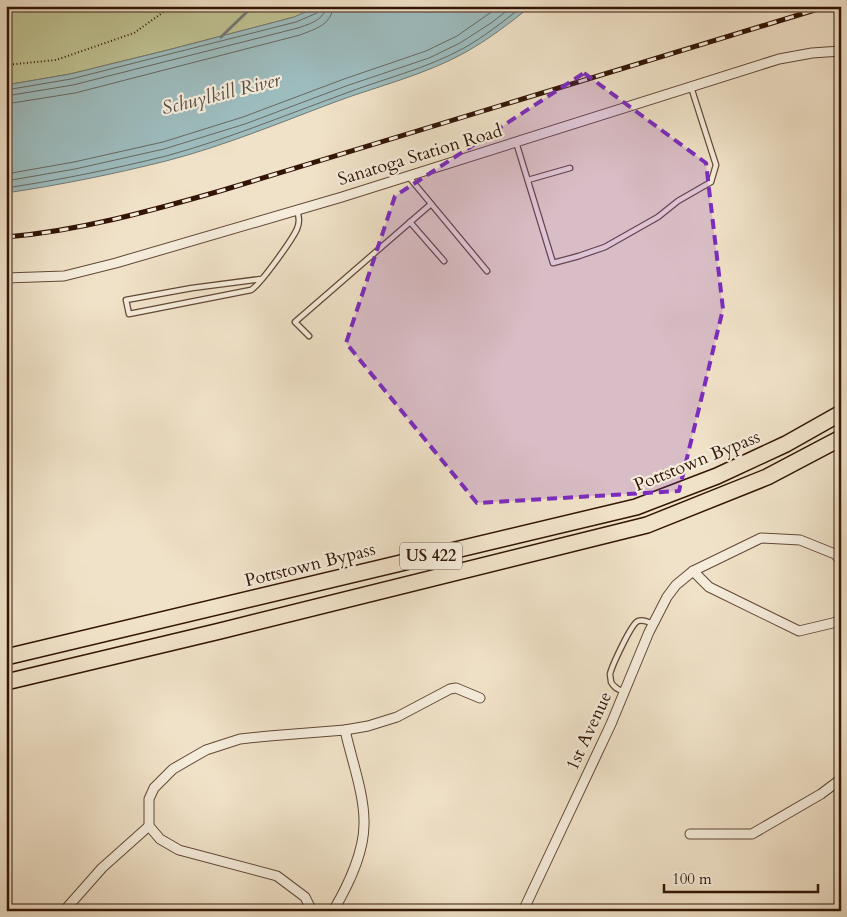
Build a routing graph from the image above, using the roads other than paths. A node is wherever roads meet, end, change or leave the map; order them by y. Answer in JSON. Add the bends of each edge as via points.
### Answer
{"nodes":[{"id":1,"x":841,"y":51,"type":"edge"},
{"id":2,"x":691,"y":87,"type":"junction"},
{"id":3,"x":516,"y":142,"type":"junction"},
{"id":4,"x":570,"y":168,"type":"dead end"},
{"id":5,"x":408,"y":176,"type":"junction"},
{"id":6,"x":528,"y":180,"type":"junction"},
{"id":7,"x":431,"y":204,"type":"junction"},
{"id":8,"x":297,"y":210,"type":"junction"},
{"id":9,"x":410,"y":222,"type":"junction"},
{"id":10,"x":444,"y":261,"type":"dead end"},
{"id":11,"x":487,"y":271,"type":"dead end"},
{"id":12,"x":6,"y":278,"type":"edge"},
{"id":13,"x":261,"y":279,"type":"junction"},
{"id":14,"x":309,"y":336,"type":"dead end"},
{"id":15,"x":841,"y":413,"type":"edge"},
{"id":16,"x":841,"y":438,"type":"edge"},
{"id":17,"x":841,"y":560,"type":"edge"},
{"id":18,"x":693,"y":571,"type":"junction"},
{"id":19,"x":841,"y":621,"type":"edge"},
{"id":20,"x":653,"y":624,"type":"junction"},
{"id":21,"x":6,"y":658,"type":"edge"},
{"id":22,"x":6,"y":682,"type":"edge"},
{"id":23,"x":624,"y":692,"type":"junction"},
{"id":24,"x":480,"y":698,"type":"dead end"},
{"id":25,"x":344,"y":730,"type":"junction"},
{"id":26,"x":841,"y":779,"type":"edge"},
{"id":27,"x":149,"y":826,"type":"junction"},
{"id":28,"x":690,"y":834,"type":"dead end"},
{"id":29,"x":64,"y":911,"type":"edge"},
{"id":30,"x":312,"y":911,"type":"edge"},
{"id":31,"x":333,"y":911,"type":"edge"},
{"id":32,"x":523,"y":911,"type":"edge"}],
"edges":[{"from":1,"to":2,"type":"street","name":"Sanatoga Station Road","via":[[779,59]]},
{"from":2,"to":3,"type":"street","name":"Sanatoga Station Road"},
{"from":2,"to":6,"type":"lane","via":[[716,165],[711,182],[658,217],[605,247],[553,263]]},
{"from":3,"to":5,"type":"street","name":"Sanatoga Station Road"},
{"from":3,"to":6,"type":"lane"},
{"from":4,"to":6,"type":"lane"},
{"from":5,"to":7,"type":"lane"},
{"from":5,"to":8,"type":"street","name":"Sanatoga Station Road"},
{"from":7,"to":9,"type":"lane"},
{"from":7,"to":11,"type":"lane"},
{"from":8,"to":12,"type":"street","name":"Sanatoga Station Road","via":[[64,276]]},
{"from":8,"to":13,"type":"lane","via":[[298,228]]},
{"from":9,"to":10,"type":"lane"},
{"from":9,"to":14,"type":"lane","via":[[295,322]]},
{"from":13,"to":13,"type":"lane","via":[[192,288],[126,300],[129,314],[244,293],[256,288]]},
{"from":15,"to":21,"type":"highway","name":"Pottstown Bypass","number":"US 422","via":[[786,444],[717,476],[636,507]]},
{"from":16,"to":22,"type":"highway","number":"US 422","via":[[767,477],[647,525]]},
{"from":17,"to":18,"type":"street","name":"1st Avenue","via":[[835,554],[800,540],[761,538]]},
{"from":18,"to":19,"type":"street","via":[[709,587],[799,631]]},
{"from":18,"to":20,"type":"street","name":"1st Avenue","via":[[667,596]]},
{"from":20,"to":23,"type":"street","name":"1st Avenue"},
{"from":20,"to":23,"type":"lane","via":[[644,620],[631,627],[610,675],[611,682]]},
{"from":23,"to":32,"type":"street","name":"1st Avenue"},
{"from":24,"to":25,"type":"street","via":[[456,688],[450,689],[397,717]]},
{"from":25,"to":27,"type":"street","via":[[250,738],[206,750],[173,769],[154,788],[148,799]]},
{"from":25,"to":31,"type":"street","via":[[362,800],[364,821],[361,843],[346,890]]},
{"from":26,"to":28,"type":"street","via":[[752,834]]},
{"from":27,"to":29,"type":"street","via":[[102,868]]},
{"from":27,"to":30,"type":"street","via":[[160,839],[179,850],[277,876],[305,897]]}]}
